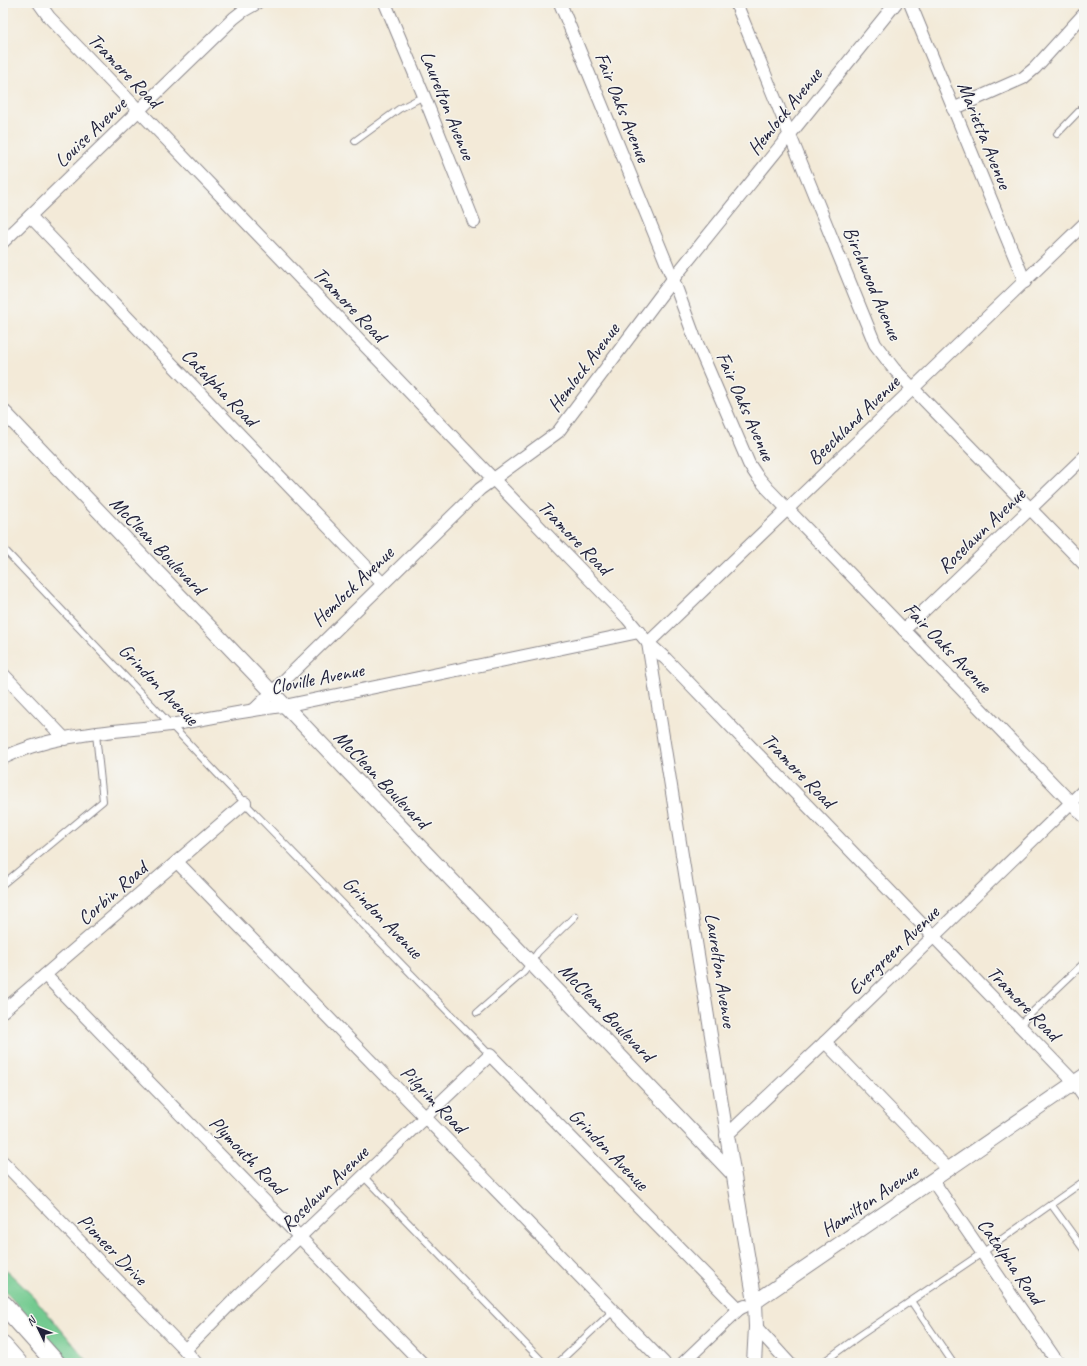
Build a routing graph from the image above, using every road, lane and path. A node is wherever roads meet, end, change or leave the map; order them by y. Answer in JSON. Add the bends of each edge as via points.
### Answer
{"nodes":[{"id":1,"x":39,"y":3,"type":"edge"},
{"id":2,"x":256,"y":3,"type":"edge"},
{"id":3,"x":385,"y":3,"type":"edge"},
{"id":4,"x":560,"y":3,"type":"edge"},
{"id":5,"x":736,"y":3,"type":"edge"},
{"id":6,"x":896,"y":3,"type":"edge"},
{"id":7,"x":910,"y":3,"type":"edge"},
{"id":8,"x":1084,"y":14,"type":"edge"},
{"id":9,"x":424,"y":96,"type":"junction"},
{"id":10,"x":1084,"y":106,"type":"edge"},
{"id":11,"x":953,"y":108,"type":"junction"},
{"id":12,"x":139,"y":111,"type":"junction"},
{"id":13,"x":790,"y":134,"type":"junction"},
{"id":14,"x":1057,"y":134,"type":"dead end"},
{"id":15,"x":355,"y":141,"type":"dead end"},
{"id":16,"x":30,"y":216,"type":"junction"},
{"id":17,"x":474,"y":222,"type":"dead end"},
{"id":18,"x":1084,"y":224,"type":"edge"},
{"id":19,"x":3,"y":242,"type":"edge"},
{"id":20,"x":673,"y":279,"type":"junction"},
{"id":21,"x":1025,"y":282,"type":"junction"},
{"id":22,"x":913,"y":388,"type":"junction"},
{"id":23,"x":3,"y":411,"type":"edge"},
{"id":24,"x":1084,"y":457,"type":"edge"},
{"id":25,"x":492,"y":479,"type":"junction"},
{"id":26,"x":1030,"y":508,"type":"junction"},
{"id":27,"x":787,"y":509,"type":"junction"},
{"id":28,"x":3,"y":548,"type":"edge"},
{"id":29,"x":1084,"y":564,"type":"edge"},
{"id":30,"x":382,"y":583,"type":"junction"},
{"id":31,"x":904,"y":630,"type":"junction"},
{"id":32,"x":639,"y":632,"type":"junction"},
{"id":33,"x":648,"y":643,"type":"junction"},
{"id":34,"x":3,"y":674,"type":"edge"},
{"id":35,"x":271,"y":692,"type":"junction"},
{"id":36,"x":284,"y":706,"type":"junction"},
{"id":37,"x":254,"y":709,"type":"junction"},
{"id":38,"x":171,"y":724,"type":"junction"},
{"id":39,"x":96,"y":734,"type":"junction"},
{"id":40,"x":65,"y":739,"type":"junction"},
{"id":41,"x":3,"y":758,"type":"edge"},
{"id":42,"x":1084,"y":790,"type":"edge"},
{"id":43,"x":1071,"y":802,"type":"junction"},
{"id":44,"x":245,"y":803,"type":"junction"},
{"id":45,"x":1084,"y":816,"type":"edge"},
{"id":46,"x":177,"y":862,"type":"junction"},
{"id":47,"x":3,"y":884,"type":"edge"},
{"id":48,"x":575,"y":916,"type":"dead end"},
{"id":49,"x":934,"y":936,"type":"junction"},
{"id":50,"x":532,"y":962,"type":"junction"},
{"id":51,"x":1084,"y":963,"type":"edge"},
{"id":52,"x":45,"y":975,"type":"junction"},
{"id":53,"x":3,"y":1011,"type":"edge"},
{"id":54,"x":477,"y":1013,"type":"dead end"},
{"id":55,"x":1019,"y":1025,"type":"junction"},
{"id":56,"x":825,"y":1042,"type":"junction"},
{"id":57,"x":490,"y":1054,"type":"junction"},
{"id":58,"x":1079,"y":1079,"type":"edge"},
{"id":59,"x":1084,"y":1096,"type":"edge"},
{"id":60,"x":425,"y":1117,"type":"junction"},
{"id":61,"x":727,"y":1135,"type":"junction"},
{"id":62,"x":3,"y":1162,"type":"edge"},
{"id":63,"x":949,"y":1170,"type":"junction"},
{"id":64,"x":733,"y":1174,"type":"junction"},
{"id":65,"x":363,"y":1176,"type":"junction"},
{"id":66,"x":933,"y":1181,"type":"junction"},
{"id":67,"x":1084,"y":1181,"type":"edge"},
{"id":68,"x":1051,"y":1204,"type":"junction"},
{"id":69,"x":300,"y":1237,"type":"junction"},
{"id":70,"x":1084,"y":1250,"type":"edge"},
{"id":71,"x":982,"y":1253,"type":"junction"},
{"id":72,"x":911,"y":1301,"type":"junction"},
{"id":73,"x":755,"y":1302,"type":"junction"},
{"id":74,"x":3,"y":1304,"type":"edge"},
{"id":75,"x":739,"y":1309,"type":"junction"},
{"id":76,"x":613,"y":1311,"type":"junction"},
{"id":77,"x":756,"y":1327,"type":"junction"},
{"id":78,"x":3,"y":1346,"type":"edge"},
{"id":79,"x":185,"y":1350,"type":"junction"},
{"id":80,"x":18,"y":1363,"type":"edge"},
{"id":81,"x":56,"y":1363,"type":"edge"},
{"id":82,"x":196,"y":1363,"type":"edge"},
{"id":83,"x":422,"y":1363,"type":"edge"},
{"id":84,"x":544,"y":1363,"type":"edge"},
{"id":85,"x":558,"y":1363,"type":"edge"},
{"id":86,"x":664,"y":1363,"type":"edge"},
{"id":87,"x":682,"y":1363,"type":"edge"},
{"id":88,"x":754,"y":1363,"type":"edge"},
{"id":89,"x":789,"y":1363,"type":"edge"},
{"id":90,"x":822,"y":1363,"type":"edge"},
{"id":91,"x":953,"y":1363,"type":"edge"},
{"id":92,"x":1058,"y":1363,"type":"edge"}],
"edges":[{"from":1,"to":12,"type":"street","name":"Tramore Road","via":[[49,17]]},
{"from":2,"to":12,"type":"street","name":"Louise Avenue","via":[[234,18]]},
{"from":3,"to":9,"type":"street","name":"Laurelton Avenue"},
{"from":4,"to":20,"type":"street","name":"Fair Oaks Avenue"},
{"from":5,"to":13,"type":"street","name":"Birchwood Avenue"},
{"from":6,"to":13,"type":"street","name":"Hemlock Avenue"},
{"from":7,"to":11,"type":"street","name":"Marietta Avenue"},
{"from":8,"to":11,"type":"street","via":[[1023,78]]},
{"from":9,"to":15,"type":"lane","via":[[399,109]]},
{"from":9,"to":17,"type":"street","name":"Laurelton Avenue"},
{"from":10,"to":14,"type":"lane"},
{"from":11,"to":21,"type":"street","name":"Marietta Avenue"},
{"from":12,"to":16,"type":"street","name":"Louise Avenue"},
{"from":12,"to":25,"type":"street","name":"Tramore Road"},
{"from":13,"to":20,"type":"street","name":"Hemlock Avenue"},
{"from":13,"to":22,"type":"street","name":"Birchwood Avenue","via":[[875,344]]},
{"from":16,"to":19,"type":"street","name":"Louise Avenue"},
{"from":16,"to":30,"type":"street","name":"Catalpha Road"},
{"from":18,"to":21,"type":"street","name":"Beechland Avenue"},
{"from":20,"to":25,"type":"street","name":"Hemlock Avenue","via":[[558,432]]},
{"from":20,"to":27,"type":"street","name":"Fair Oaks Avenue","via":[[694,336],[749,464]]},
{"from":21,"to":22,"type":"street","name":"Beechland Avenue"},
{"from":22,"to":26,"type":"street","name":"Birchwood Avenue"},
{"from":22,"to":27,"type":"street","name":"Beechland Avenue"},
{"from":23,"to":35,"type":"street","name":"McClean Boulevard"},
{"from":24,"to":26,"type":"street","name":"Roselawn Avenue"},
{"from":25,"to":30,"type":"street","name":"Hemlock Avenue"},
{"from":25,"to":32,"type":"street","name":"Tramore Road"},
{"from":26,"to":29,"type":"street","name":"Birchwood Avenue"},
{"from":26,"to":31,"type":"street","name":"Roselawn Avenue"},
{"from":27,"to":31,"type":"street","name":"Fair Oaks Avenue"},
{"from":27,"to":33,"type":"street","name":"Beechland Avenue"},
{"from":28,"to":38,"type":"lane","name":"Grindon Avenue"},
{"from":30,"to":35,"type":"street","name":"Hemlock Avenue"},
{"from":31,"to":43,"type":"street","name":"Fair Oaks Avenue"},
{"from":32,"to":33,"type":"street","name":"Tramore Road"},
{"from":32,"to":36,"type":"street","name":"Cloville Avenue"},
{"from":33,"to":49,"type":"street","name":"Tramore Road"},
{"from":33,"to":61,"type":"street","name":"Laurelton Avenue"},
{"from":34,"to":40,"type":"street"},
{"from":35,"to":36,"type":"street","name":"McClean Boulevard"},
{"from":35,"to":37,"type":"street","name":"Hemlock Avenue"},
{"from":36,"to":37,"type":"street","name":"Cloville Avenue"},
{"from":36,"to":50,"type":"street","name":"McClean Boulevard"},
{"from":37,"to":38,"type":"street","name":"Cloville Avenue"},
{"from":38,"to":39,"type":"street","name":"Cloville Avenue"},
{"from":38,"to":44,"type":"lane","name":"Grindon Avenue"},
{"from":39,"to":40,"type":"street","name":"Cloville Avenue"},
{"from":39,"to":47,"type":"lane","via":[[103,801]]},
{"from":40,"to":41,"type":"street","name":"Cloville Avenue","via":[[43,742]]},
{"from":42,"to":43,"type":"street","name":"Evergreen Avenue"},
{"from":43,"to":45,"type":"street","name":"Fair Oaks Avenue"},
{"from":43,"to":49,"type":"street","name":"Evergreen Avenue"},
{"from":44,"to":46,"type":"street","name":"Corbin Road"},
{"from":44,"to":57,"type":"lane","name":"Grindon Avenue"},
{"from":46,"to":52,"type":"street","name":"Corbin Road"},
{"from":46,"to":60,"type":"street","name":"Pilgrim Road"},
{"from":48,"to":50,"type":"lane","via":[[538,952]]},
{"from":49,"to":55,"type":"street","name":"Tramore Road"},
{"from":49,"to":56,"type":"street","name":"Evergreen Avenue"},
{"from":50,"to":54,"type":"lane"},
{"from":50,"to":64,"type":"street","name":"McClean Boulevard"},
{"from":51,"to":55,"type":"lane"},
{"from":52,"to":53,"type":"street","name":"Corbin Road"},
{"from":52,"to":69,"type":"street","name":"Plymouth Road"},
{"from":55,"to":58,"type":"street","name":"Tramore Road"},
{"from":56,"to":61,"type":"street","name":"Evergreen Avenue"},
{"from":56,"to":63,"type":"street"},
{"from":57,"to":60,"type":"street","name":"Roselawn Avenue"},
{"from":57,"to":75,"type":"street","name":"Grindon Avenue"},
{"from":58,"to":59,"type":"street","name":"Tramore Road"},
{"from":58,"to":63,"type":"street","name":"Hamilton Avenue"},
{"from":60,"to":65,"type":"street","name":"Roselawn Avenue"},
{"from":60,"to":76,"type":"street","name":"Pilgrim Road"},
{"from":61,"to":64,"type":"street","name":"Laurelton Avenue"},
{"from":62,"to":79,"type":"street","name":"Pioneer Drive"},
{"from":63,"to":66,"type":"street","name":"Hamilton Avenue"},
{"from":64,"to":73,"type":"street","name":"Laurelton Avenue"},
{"from":65,"to":69,"type":"street","name":"Roselawn Avenue"},
{"from":65,"to":84,"type":"lane"},
{"from":66,"to":71,"type":"street","name":"Catalpha Road"},
{"from":66,"to":73,"type":"street","name":"Hamilton Avenue"},
{"from":67,"to":68,"type":"lane"},
{"from":68,"to":70,"type":"lane"},
{"from":68,"to":71,"type":"lane"},
{"from":69,"to":79,"type":"street","name":"Roselawn Avenue"},
{"from":69,"to":83,"type":"street","name":"Plymouth Road"},
{"from":71,"to":72,"type":"lane"},
{"from":71,"to":92,"type":"street","name":"Catalpha Road"},
{"from":72,"to":90,"type":"lane"},
{"from":72,"to":91,"type":"lane"},
{"from":73,"to":75,"type":"street","name":"Hamilton Avenue"},
{"from":73,"to":77,"type":"street","name":"Laurelton Avenue"},
{"from":74,"to":81,"type":"main road"},
{"from":75,"to":87,"type":"street","name":"Hamilton Avenue"},
{"from":76,"to":85,"type":"lane"},
{"from":76,"to":86,"type":"street","name":"Pilgrim Road"},
{"from":77,"to":88,"type":"street","name":"Laurelton Avenue"},
{"from":77,"to":89,"type":"street"},
{"from":78,"to":80,"type":"main road"},
{"from":79,"to":82,"type":"street","name":"Pioneer Drive"}]}
